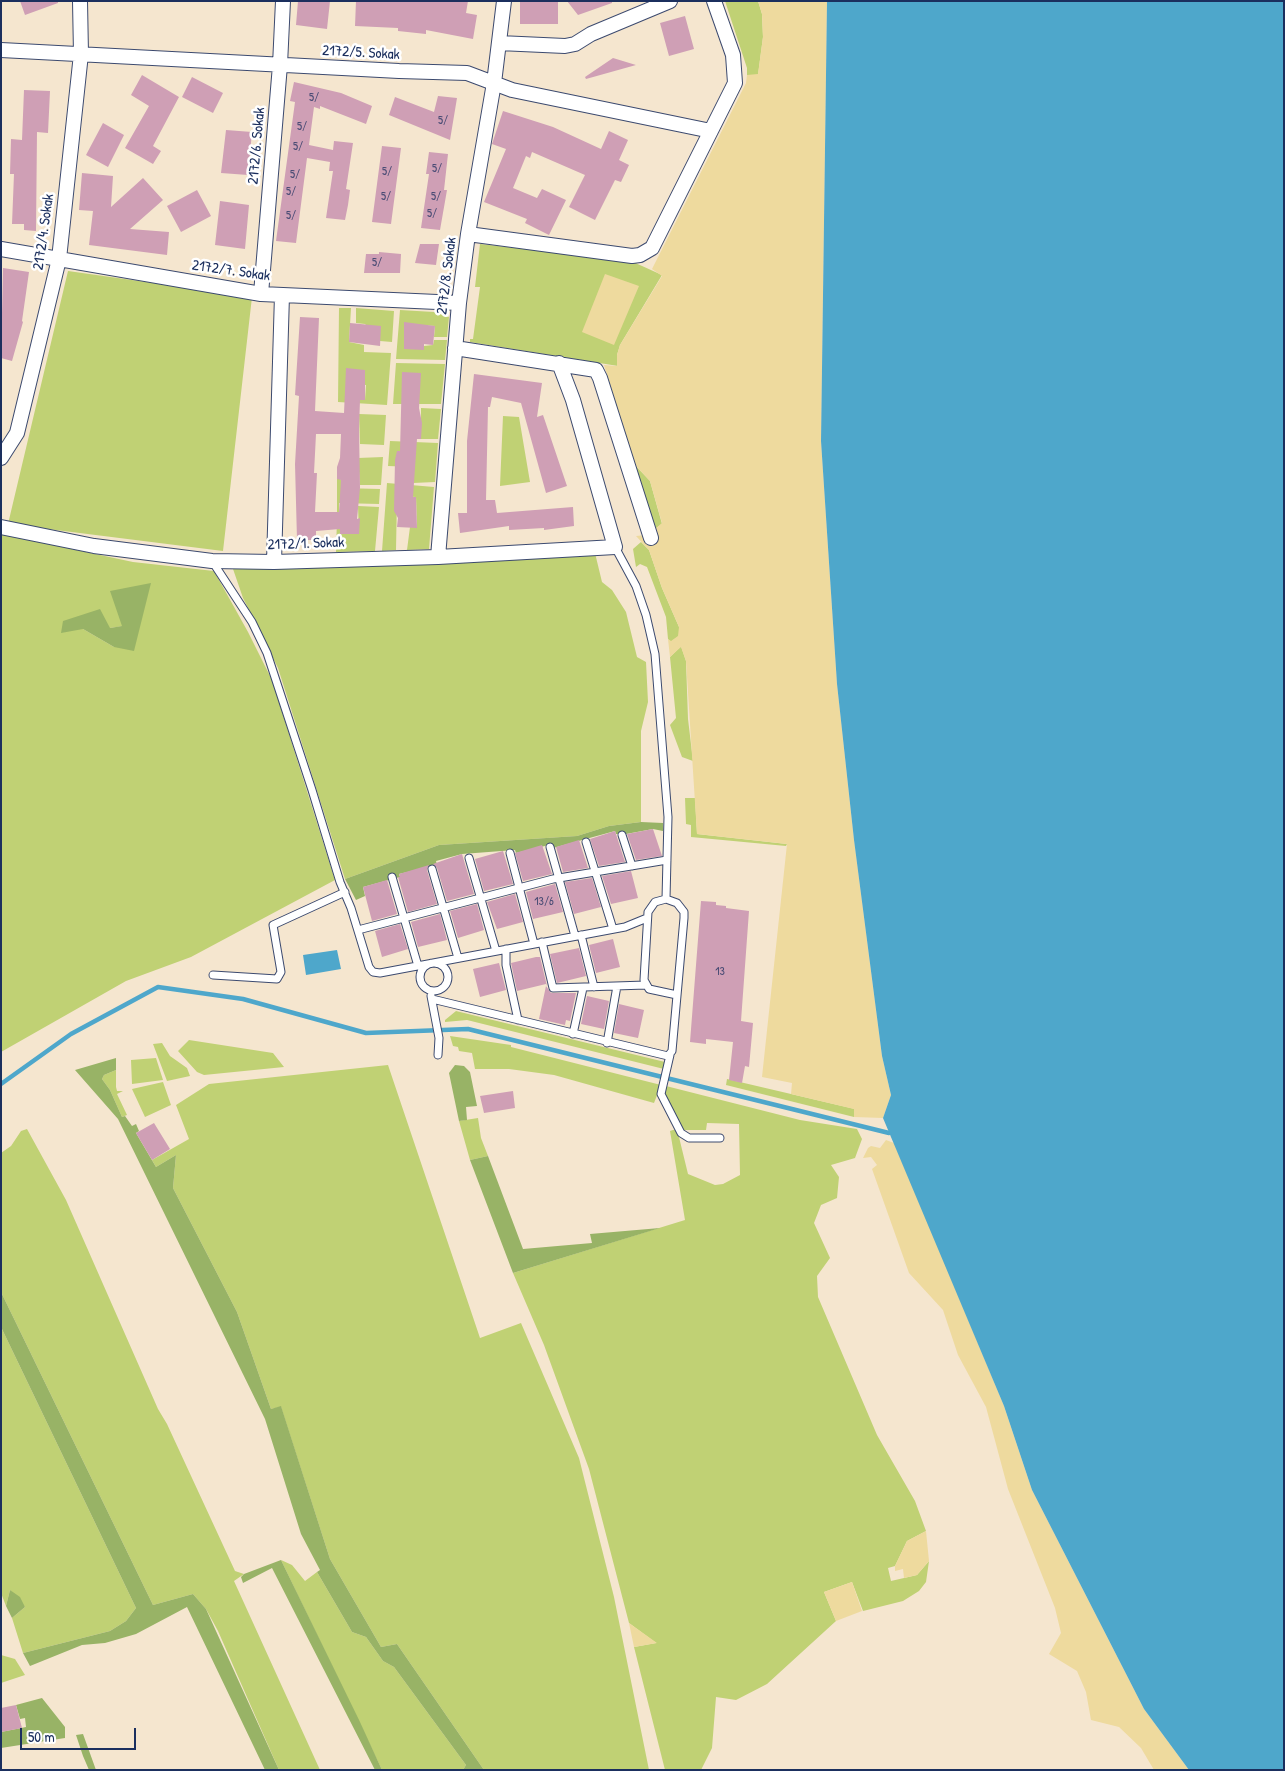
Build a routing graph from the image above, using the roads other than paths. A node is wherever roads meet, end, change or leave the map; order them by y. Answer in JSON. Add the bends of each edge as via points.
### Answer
{"nodes":[{"id":1,"x":80,"y":1,"type":"edge"},
{"id":2,"x":283,"y":1,"type":"edge"},
{"id":3,"x":504,"y":1,"type":"edge"},
{"id":4,"x":670,"y":1,"type":"edge"},
{"id":5,"x":714,"y":1,"type":"edge"},
{"id":6,"x":499,"y":43,"type":"junction"},
{"id":7,"x":1,"y":50,"type":"edge"},
{"id":8,"x":81,"y":54,"type":"junction"},
{"id":9,"x":280,"y":65,"type":"junction"},
{"id":10,"x":494,"y":83,"type":"junction"},
{"id":11,"x":711,"y":131,"type":"junction"},
{"id":12,"x":468,"y":234,"type":"junction"},
{"id":13,"x":1,"y":249,"type":"edge"},
{"id":14,"x":59,"y":259,"type":"junction"},
{"id":15,"x":261,"y":294,"type":"junction"},
{"id":16,"x":282,"y":294,"type":"junction"},
{"id":17,"x":460,"y":303,"type":"junction"},
{"id":18,"x":455,"y":348,"type":"junction"},
{"id":19,"x":559,"y":363,"type":"junction"},
{"id":20,"x":1,"y":458,"type":"edge"},
{"id":21,"x":1,"y":527,"type":"edge"},
{"id":22,"x":651,"y":538,"type":"dead end"},
{"id":23,"x":615,"y":547,"type":"junction"},
{"id":24,"x":438,"y":557,"type":"junction"},
{"id":25,"x":212,"y":561,"type":"junction"},
{"id":26,"x":274,"y":562,"type":"junction"},
{"id":27,"x":622,"y":834,"type":"dead end"},
{"id":28,"x":586,"y":842,"type":"dead end"},
{"id":29,"x":550,"y":847,"type":"dead end"},
{"id":30,"x":510,"y":852,"type":"dead end"},
{"id":31,"x":469,"y":858,"type":"dead end"},
{"id":32,"x":667,"y":860,"type":"junction"},
{"id":33,"x":632,"y":866,"type":"junction"},
{"id":34,"x":432,"y":869,"type":"dead end"},
{"id":35,"x":595,"y":872,"type":"junction"},
{"id":36,"x":392,"y":877,"type":"dead end"},
{"id":37,"x":558,"y":878,"type":"junction"},
{"id":38,"x":519,"y":888,"type":"junction"},
{"id":39,"x":345,"y":892,"type":"junction"},
{"id":40,"x":481,"y":898,"type":"junction"},
{"id":41,"x":666,"y":899,"type":"junction"},
{"id":42,"x":443,"y":908,"type":"junction"},
{"id":43,"x":404,"y":918,"type":"junction"},
{"id":44,"x":646,"y":918,"type":"junction"},
{"id":45,"x":614,"y":929,"type":"junction"},
{"id":46,"x":358,"y":930,"type":"junction"},
{"id":47,"x":578,"y":936,"type":"junction"},
{"id":48,"x":542,"y":942,"type":"junction"},
{"id":49,"x":534,"y":944,"type":"junction"},
{"id":50,"x":506,"y":949,"type":"junction"},
{"id":51,"x":496,"y":951,"type":"junction"},
{"id":52,"x":458,"y":958,"type":"junction"},
{"id":53,"x":430,"y":963,"type":"junction"},
{"id":54,"x":418,"y":966,"type":"junction"},
{"id":55,"x":213,"y":975,"type":"dead end"},
{"id":56,"x":646,"y":985,"type":"junction"},
{"id":57,"x":617,"y":986,"type":"junction"},
{"id":58,"x":583,"y":988,"type":"junction"},
{"id":59,"x":594,"y":988,"type":"junction"},
{"id":60,"x":431,"y":995,"type":"junction"},
{"id":61,"x":677,"y":995,"type":"junction"},
{"id":62,"x":518,"y":1020,"type":"junction"},
{"id":63,"x":573,"y":1034,"type":"junction"},
{"id":64,"x":607,"y":1043,"type":"junction"},
{"id":65,"x":670,"y":1054,"type":"junction"},
{"id":66,"x":438,"y":1055,"type":"dead end"},
{"id":67,"x":720,"y":1138,"type":"dead end"}],
"edges":[{"from":1,"to":8,"type":"street","name":"2172/4. Sokak"},
{"from":2,"to":9,"type":"street","name":"2172/6. Sokak"},
{"from":3,"to":6,"type":"street","name":"2172/8. Sokak"},
{"from":4,"to":6,"type":"street","via":[[591,34],[575,44]]},
{"from":5,"to":11,"type":"street","via":[[736,70],[731,95]]},
{"from":6,"to":10,"type":"street","name":"2172/8. Sokak"},
{"from":7,"to":8,"type":"street","name":"2172/5. Sokak"},
{"from":8,"to":9,"type":"street","name":"2172/5. Sokak"},
{"from":8,"to":14,"type":"street","name":"2172/4. Sokak"},
{"from":9,"to":10,"type":"street","name":"2172/5. Sokak","via":[[467,73]]},
{"from":9,"to":15,"type":"street","name":"2172/6. Sokak"},
{"from":10,"to":11,"type":"street","name":"2172/5. Sokak","via":[[512,90]]},
{"from":10,"to":12,"type":"street","name":"2172/8. Sokak"},
{"from":11,"to":12,"type":"street","via":[[647,253],[632,256]]},
{"from":12,"to":17,"type":"street","name":"2172/8. Sokak"},
{"from":13,"to":14,"type":"street","name":"2172/7. Sokak"},
{"from":14,"to":15,"type":"street","name":"2172/7. Sokak"},
{"from":14,"to":20,"type":"street","name":"2172/4. Sokak","via":[[17,432]]},
{"from":15,"to":16,"type":"street","name":"2172/7. Sokak"},
{"from":16,"to":17,"type":"street","name":"2172/7. Sokak"},
{"from":16,"to":26,"type":"street"},
{"from":17,"to":18,"type":"street","name":"2172/8. Sokak"},
{"from":18,"to":19,"type":"street"},
{"from":18,"to":24,"type":"street","name":"2172/8. Sokak"},
{"from":19,"to":22,"type":"street","via":[[592,368],[600,378]]},
{"from":19,"to":23,"type":"street","via":[[573,400]]},
{"from":21,"to":25,"type":"street","name":"2172/1. Sokak","via":[[94,546]]},
{"from":23,"to":24,"type":"street","name":"2172/1. Sokak"},
{"from":23,"to":32,"type":"lane","via":[[636,586],[655,654],[668,817]]},
{"from":24,"to":26,"type":"street","name":"2172/1. Sokak"},
{"from":25,"to":26,"type":"street","name":"2172/1. Sokak"},
{"from":25,"to":39,"type":"lane","via":[[252,622],[267,653]]},
{"from":27,"to":33,"type":"lane"},
{"from":28,"to":35,"type":"lane"},
{"from":29,"to":37,"type":"lane"},
{"from":30,"to":38,"type":"lane"},
{"from":31,"to":40,"type":"lane"},
{"from":32,"to":33,"type":"lane"},
{"from":32,"to":41,"type":"lane"},
{"from":33,"to":35,"type":"lane"},
{"from":34,"to":42,"type":"lane"},
{"from":35,"to":37,"type":"lane"},
{"from":35,"to":45,"type":"lane"},
{"from":36,"to":43,"type":"lane"},
{"from":37,"to":38,"type":"lane"},
{"from":37,"to":47,"type":"lane"},
{"from":38,"to":40,"type":"lane"},
{"from":38,"to":49,"type":"lane"},
{"from":39,"to":46,"type":"lane"},
{"from":39,"to":55,"type":"lane","via":[[273,925],[281,972],[277,979]]},
{"from":40,"to":42,"type":"lane"},
{"from":40,"to":51,"type":"lane"},
{"from":41,"to":44,"type":"lane","via":[[650,906]]},
{"from":41,"to":61,"type":"lane","via":[[677,903],[684,912]]},
{"from":42,"to":43,"type":"lane"},
{"from":42,"to":52,"type":"lane"},
{"from":43,"to":46,"type":"lane"},
{"from":43,"to":54,"type":"lane"},
{"from":44,"to":45,"type":"lane"},
{"from":44,"to":56,"type":"lane"},
{"from":45,"to":47,"type":"lane"},
{"from":46,"to":54,"type":"lane","via":[[373,972]]},
{"from":47,"to":48,"type":"lane"},
{"from":47,"to":59,"type":"lane"},
{"from":48,"to":49,"type":"lane"},
{"from":48,"to":58,"type":"lane","via":[[552,987]]},
{"from":49,"to":50,"type":"lane"},
{"from":50,"to":51,"type":"lane"},
{"from":50,"to":62,"type":"lane"},
{"from":51,"to":52,"type":"lane"},
{"from":52,"to":53,"type":"lane"},
{"from":53,"to":54,"type":"lane"},
{"from":53,"to":60,"type":"lane","via":[[419,976],[421,985]]},
{"from":53,"to":60,"type":"lane","via":[[444,968],[448,977],[442,990]]},
{"from":56,"to":57,"type":"lane"},
{"from":56,"to":61,"type":"lane","via":[[653,991]]},
{"from":57,"to":59,"type":"lane"},
{"from":57,"to":64,"type":"lane"},
{"from":58,"to":59,"type":"lane"},
{"from":58,"to":63,"type":"lane"},
{"from":60,"to":62,"type":"lane"},
{"from":60,"to":66,"type":"lane","via":[[440,1038]]},
{"from":61,"to":65,"type":"lane"},
{"from":62,"to":63,"type":"lane"},
{"from":63,"to":64,"type":"lane"},
{"from":64,"to":65,"type":"lane","via":[[662,1056]]},
{"from":65,"to":67,"type":"lane","via":[[662,1095],[683,1136]]}]}
